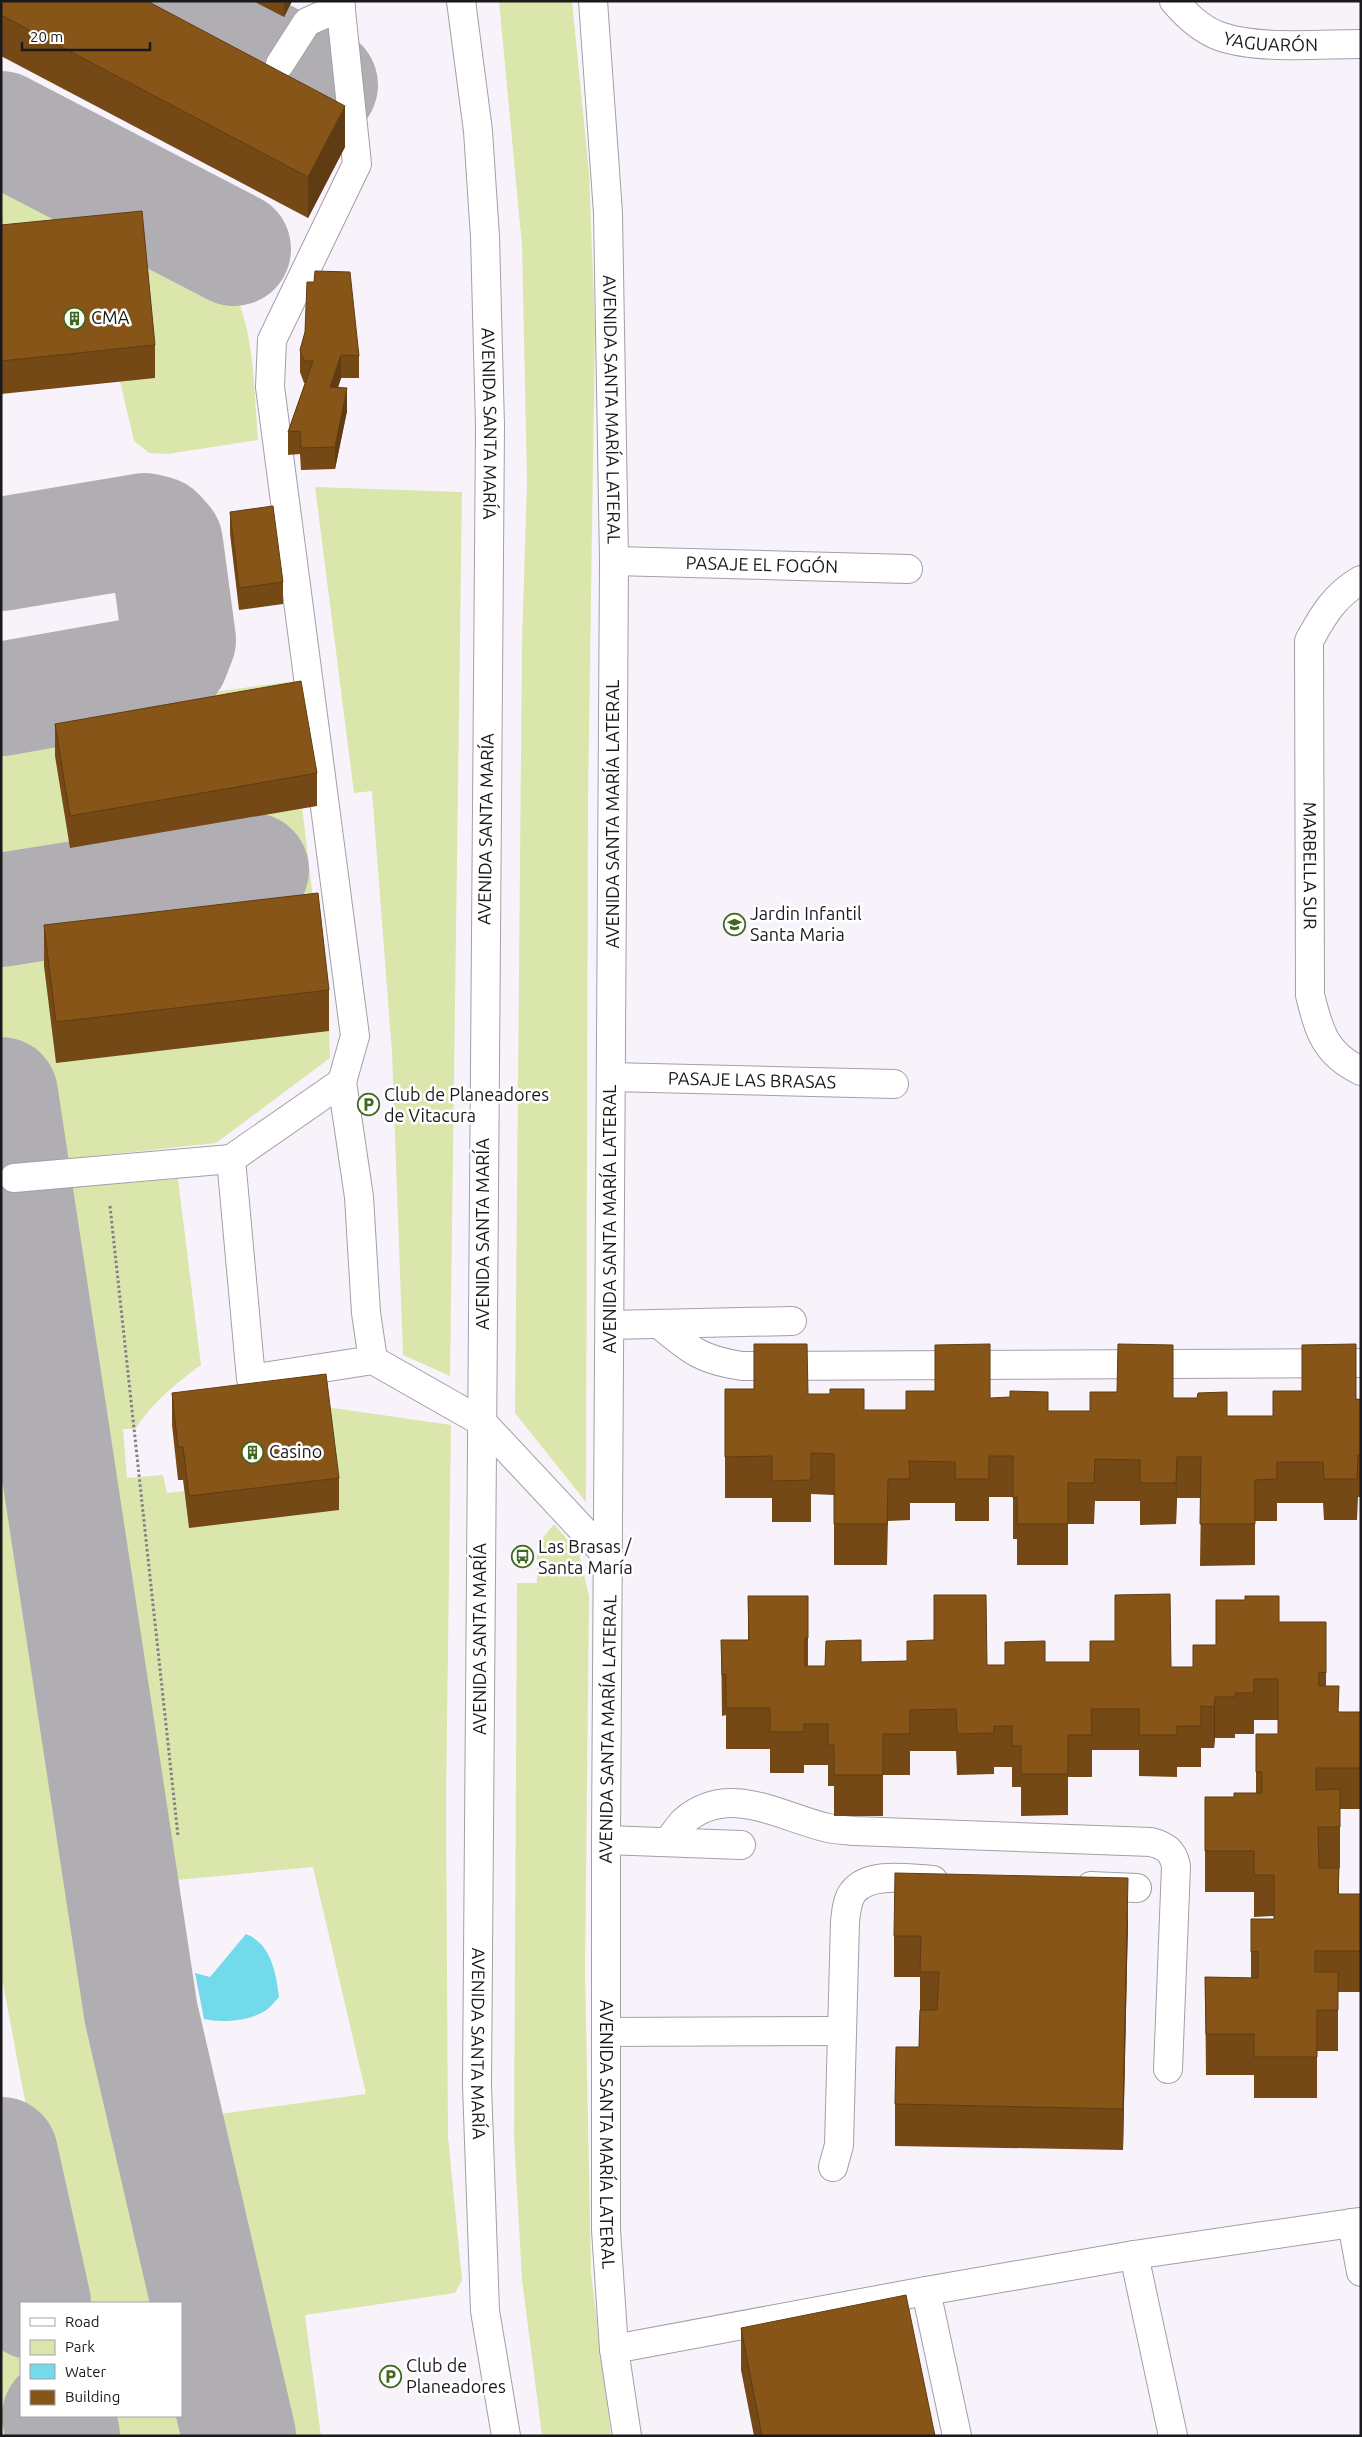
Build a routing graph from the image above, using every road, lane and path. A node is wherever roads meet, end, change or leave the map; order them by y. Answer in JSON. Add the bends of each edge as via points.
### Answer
{"nodes":[{"id":1,"x":461,"y":1,"type":"edge"},
{"id":2,"x":593,"y":1,"type":"edge"},
{"id":3,"x":341,"y":4,"type":"edge"},
{"id":4,"x":1181,"y":9,"type":"edge"},
{"id":5,"x":1361,"y":44,"type":"edge"},
{"id":6,"x":280,"y":64,"type":"dead end"},
{"id":7,"x":614,"y":561,"type":"junction"},
{"id":8,"x":908,"y":568,"type":"dead end"},
{"id":9,"x":1361,"y":580,"type":"edge"},
{"id":10,"x":1361,"y":1071,"type":"edge"},
{"id":11,"x":611,"y":1077,"type":"junction"},
{"id":12,"x":342,"y":1082,"type":"junction"},
{"id":13,"x":894,"y":1084,"type":"dead end"},
{"id":14,"x":231,"y":1159,"type":"junction"},
{"id":15,"x":106,"y":1170,"type":"junction"},
{"id":16,"x":14,"y":1178,"type":"dead end"},
{"id":17,"x":792,"y":1321,"type":"dead end"},
{"id":18,"x":659,"y":1324,"type":"junction"},
{"id":19,"x":610,"y":1325,"type":"junction"},
{"id":20,"x":374,"y":1360,"type":"junction"},
{"id":21,"x":1361,"y":1363,"type":"edge"},
{"id":22,"x":482,"y":1422,"type":"junction"},
{"id":23,"x":610,"y":1559,"type":"junction"},
{"id":24,"x":178,"y":1836,"type":"dead end"},
{"id":25,"x":606,"y":1840,"type":"junction"},
{"id":26,"x":668,"y":1842,"type":"junction"},
{"id":27,"x":741,"y":1845,"type":"dead end"},
{"id":28,"x":954,"y":1881,"type":"edge"},
{"id":29,"x":1069,"y":1885,"type":"edge"},
{"id":30,"x":1137,"y":1888,"type":"dead end"},
{"id":31,"x":842,"y":2031,"type":"junction"},
{"id":32,"x":606,"y":2032,"type":"junction"},
{"id":33,"x":1168,"y":2069,"type":"dead end"},
{"id":34,"x":833,"y":2167,"type":"dead end"},
{"id":35,"x":1356,"y":2223,"type":"edge"},
{"id":36,"x":1134,"y":2255,"type":"junction"},
{"id":37,"x":1361,"y":2272,"type":"edge"},
{"id":38,"x":926,"y":2291,"type":"junction"},
{"id":39,"x":614,"y":2350,"type":"junction"},
{"id":40,"x":506,"y":2436,"type":"edge"},
{"id":41,"x":627,"y":2436,"type":"edge"},
{"id":42,"x":957,"y":2436,"type":"edge"},
{"id":43,"x":1172,"y":2436,"type":"edge"}],
"edges":[{"from":1,"to":22,"type":"street","name":"AVENIDA SANTA MARÍA","via":[[478,131],[485,237],[490,417]]},
{"from":2,"to":7,"type":"street","name":"AVENIDA SANTA MARÍA LATERAL","via":[[608,213]]},
{"from":3,"to":6,"type":"street","via":[[307,22]]},
{"from":3,"to":12,"type":"street","via":[[358,164],[272,340],[270,387],[355,1036]]},
{"from":4,"to":5,"type":"street","name":"YAGUARÓN","via":[[1218,36],[1251,44]]},
{"from":7,"to":8,"type":"street","name":"PASAJE EL FOGÓN"},
{"from":7,"to":11,"type":"street","name":"AVENIDA SANTA MARÍA LATERAL"},
{"from":9,"to":10,"type":"street","name":"MARBELLA SUR","via":[[1340,594],[1326,610],[1309,641],[1310,995],[1317,1026],[1328,1046],[1343,1062]]},
{"from":11,"to":13,"type":"street","name":"PASAJE LAS BRASAS"},
{"from":11,"to":19,"type":"street","name":"AVENIDA SANTA MARÍA LATERAL"},
{"from":12,"to":14,"type":"street"},
{"from":12,"to":20,"type":"street","via":[[359,1197],[366,1313]]},
{"from":14,"to":15,"type":"street"},
{"from":14,"to":20,"type":"street","via":[[251,1380]]},
{"from":15,"to":16,"type":"street"},
{"from":15,"to":24,"type":"path"},
{"from":17,"to":18,"type":"street"},
{"from":18,"to":19,"type":"street"},
{"from":18,"to":21,"type":"street","via":[[693,1352],[716,1362],[742,1366]]},
{"from":19,"to":23,"type":"street","name":"AVENIDA SANTA MARÍA LATERAL"},
{"from":20,"to":22,"type":"street"},
{"from":22,"to":23,"type":"street"},
{"from":22,"to":40,"type":"street","name":"AVENIDA SANTA MARÍA","via":[[477,2085],[485,2311]]},
{"from":23,"to":25,"type":"street","name":"AVENIDA SANTA MARÍA LATERAL"},
{"from":25,"to":26,"type":"street"},
{"from":25,"to":32,"type":"street","name":"AVENIDA SANTA MARÍA LATERAL"},
{"from":26,"to":27,"type":"street"},
{"from":26,"to":33,"type":"street","via":[[683,1822],[693,1815],[732,1801],[829,1828],[855,1831],[1162,1845],[1170,1850],[1176,1866]]},
{"from":28,"to":31,"type":"street","via":[[886,1878],[865,1883],[853,1892],[845,1922]]},
{"from":29,"to":30,"type":"street"},
{"from":31,"to":32,"type":"street"},
{"from":31,"to":34,"type":"street","via":[[839,2145]]},
{"from":32,"to":39,"type":"street","name":"AVENIDA SANTA MARÍA LATERAL","via":[[606,2230]]},
{"from":35,"to":36,"type":"street"},
{"from":35,"to":37,"type":"street"},
{"from":36,"to":38,"type":"street"},
{"from":36,"to":43,"type":"street"},
{"from":38,"to":39,"type":"street"},
{"from":38,"to":42,"type":"street"},
{"from":39,"to":41,"type":"street","name":"AVENIDA SANTA MARÍA LATERAL"}]}
